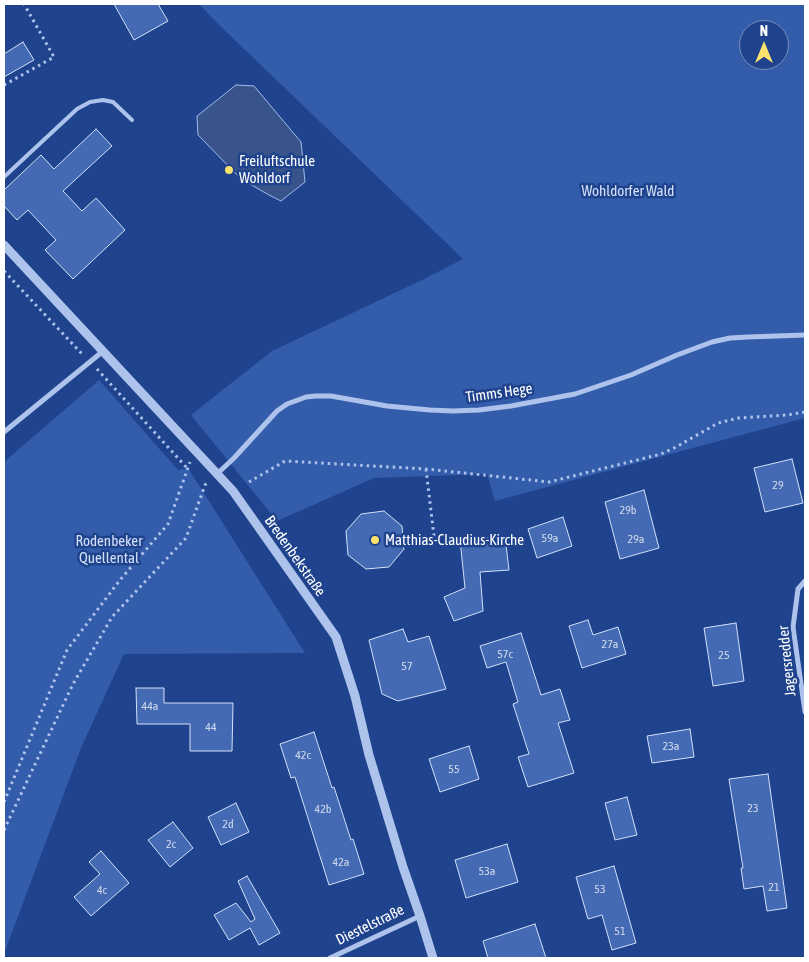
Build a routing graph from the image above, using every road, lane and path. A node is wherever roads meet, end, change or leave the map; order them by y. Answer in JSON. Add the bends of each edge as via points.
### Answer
{"nodes":[{"id":1,"x":24,"y":4,"type":"edge"},
{"id":2,"x":4,"y":85,"type":"edge"},
{"id":3,"x":132,"y":120,"type":"dead end"},
{"id":4,"x":4,"y":177,"type":"edge"},
{"id":5,"x":4,"y":245,"type":"edge"},
{"id":6,"x":805,"y":335,"type":"edge"},
{"id":7,"x":102,"y":352,"type":"junction"},
{"id":8,"x":805,"y":412,"type":"edge"},
{"id":9,"x":4,"y":432,"type":"edge"},
{"id":10,"x":194,"y":450,"type":"junction"},
{"id":11,"x":426,"y":469,"type":"junction"},
{"id":12,"x":217,"y":474,"type":"junction"},
{"id":13,"x":249,"y":482,"type":"dead end"},
{"id":14,"x":435,"y":545,"type":"dead end"},
{"id":15,"x":805,"y":581,"type":"edge"},
{"id":16,"x":805,"y":712,"type":"edge"},
{"id":17,"x":4,"y":802,"type":"edge"},
{"id":18,"x":4,"y":830,"type":"edge"},
{"id":19,"x":420,"y":916,"type":"junction"},
{"id":20,"x":330,"y":958,"type":"edge"},
{"id":21,"x":433,"y":958,"type":"edge"}],
"edges":[{"from":1,"to":2,"type":"path","via":[[54,57]]},
{"from":3,"to":4,"type":"lane","via":[[113,102],[90,102],[78,109]]},
{"from":5,"to":7,"type":"street","name":"Bredenbekstraße"},
{"from":6,"to":12,"type":"street","name":"Timms Hege","via":[[730,338],[712,342],[575,394],[487,409],[430,410],[331,396],[306,397],[277,411]]},
{"from":7,"to":9,"type":"street"},
{"from":7,"to":10,"type":"street","name":"Bredenbekstraße"},
{"from":8,"to":11,"type":"path","via":[[718,423],[661,454],[549,482]]},
{"from":10,"to":12,"type":"street","name":"Bredenbekstraße"},
{"from":10,"to":17,"type":"path","via":[[168,524],[67,650]]},
{"from":11,"to":13,"type":"path","via":[[285,461]]},
{"from":11,"to":14,"type":"path"},
{"from":12,"to":18,"type":"path","via":[[205,485],[186,538],[112,617],[73,684]]},
{"from":12,"to":19,"type":"street","name":"Bredenbekstraße","via":[[336,637]]},
{"from":15,"to":16,"type":"street","name":"Jagersredder","via":[[798,590],[793,627]]},
{"from":19,"to":20,"type":"street","name":"Diestelstraße"},
{"from":19,"to":21,"type":"street","name":"Bredenbekstraße"}]}
